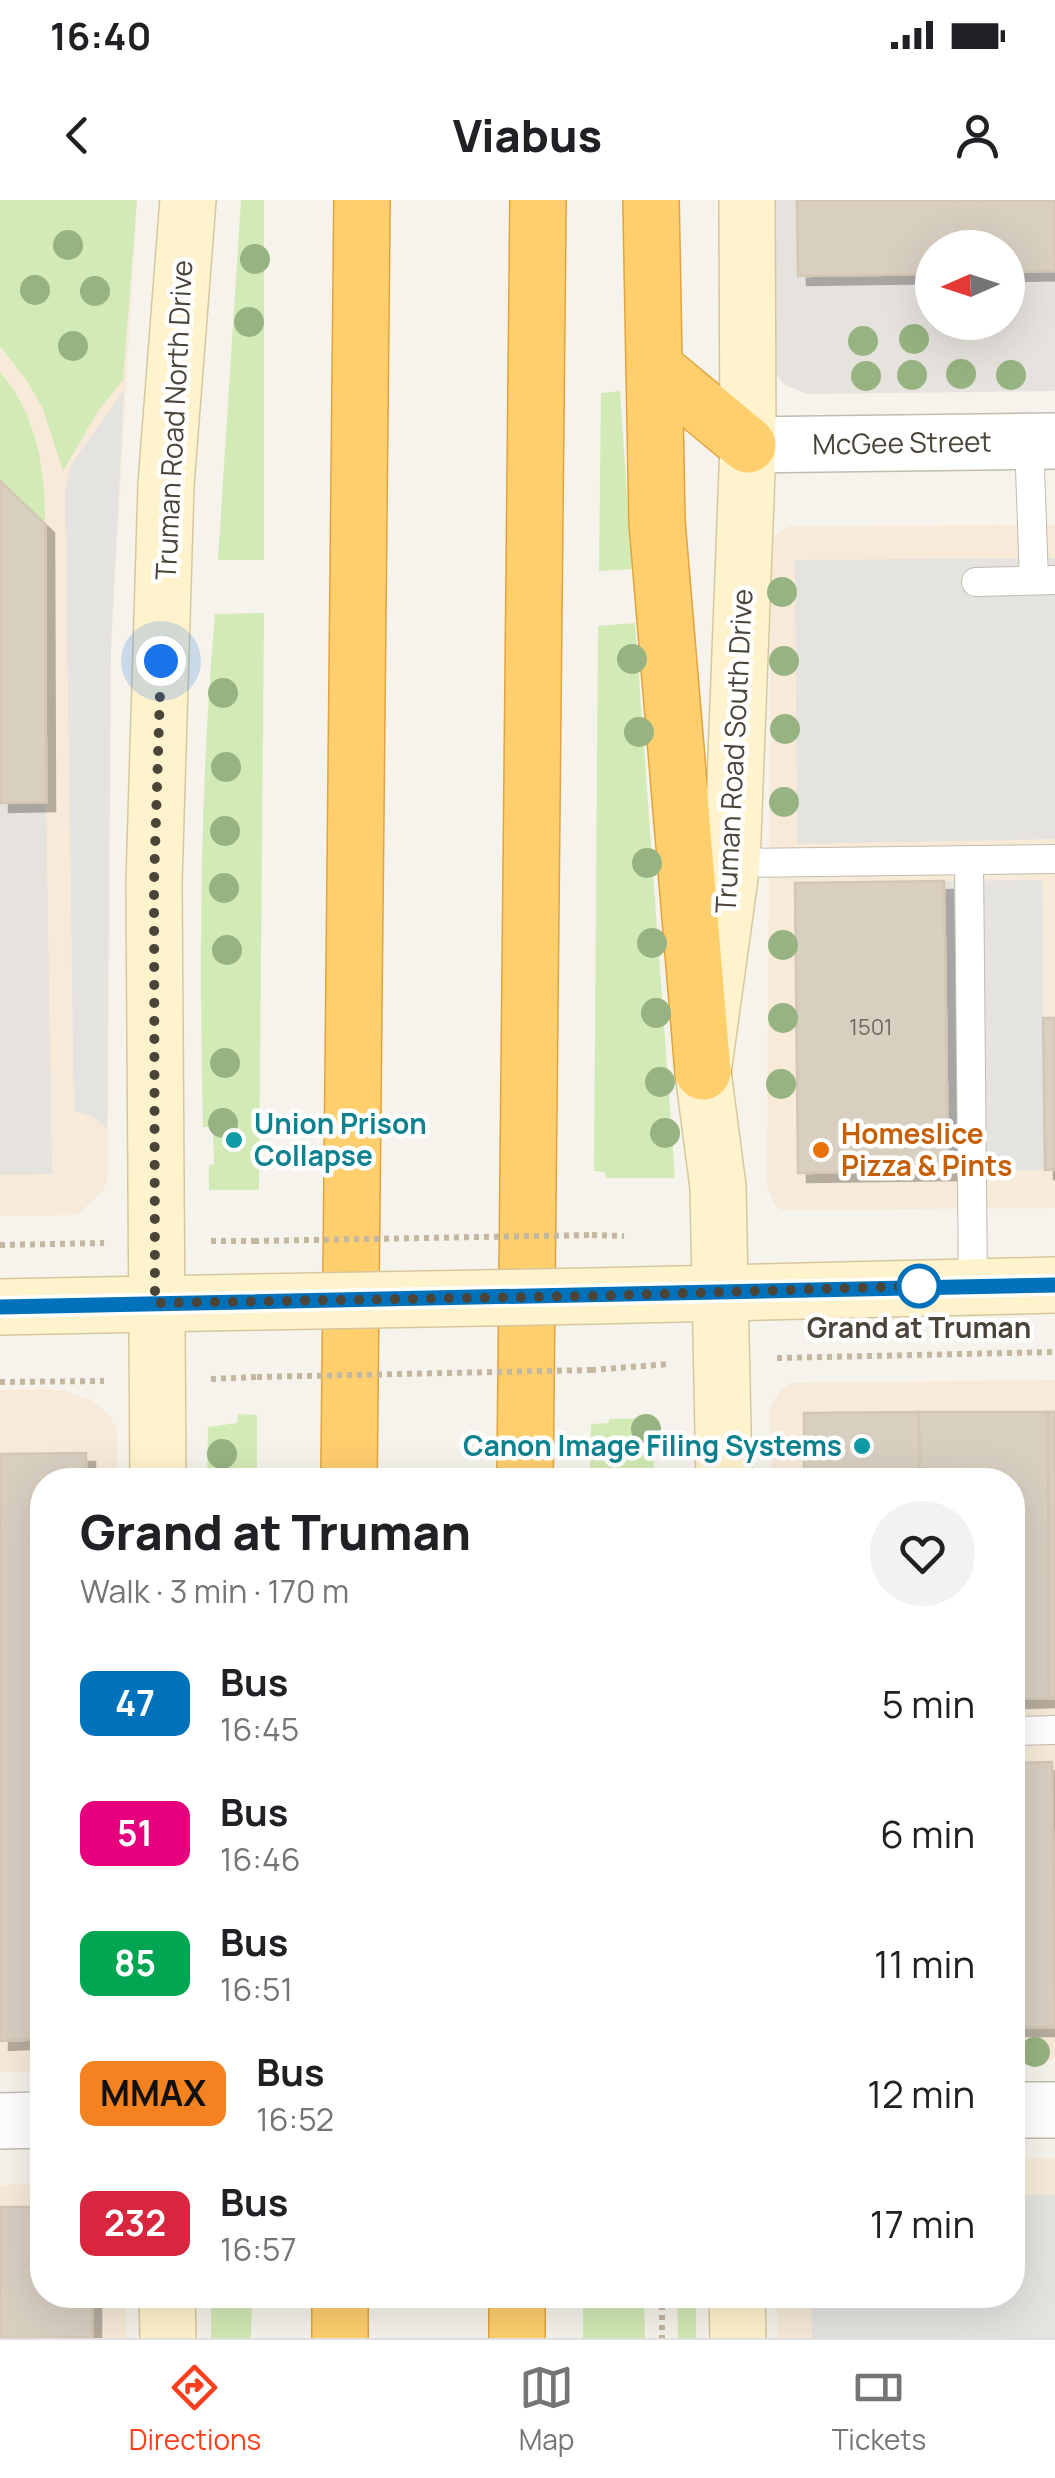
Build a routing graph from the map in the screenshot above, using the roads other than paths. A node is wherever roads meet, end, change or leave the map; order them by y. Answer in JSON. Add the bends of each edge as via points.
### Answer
{"nodes":[{"id":1,"x":188,"y":200,"type":"edge"},
{"id":2,"x":362,"y":200,"type":"edge"},
{"id":3,"x":538,"y":200,"type":"edge"},
{"id":4,"x":652,"y":200,"type":"edge"},
{"id":5,"x":747,"y":200,"type":"edge"},
{"id":6,"x":654,"y":367,"type":"junction"},
{"id":7,"x":1042,"y":441,"type":"edge"},
{"id":8,"x":748,"y":445,"type":"junction"},
{"id":9,"x":1044,"y":580,"type":"edge"},
{"id":10,"x":976,"y":582,"type":"dead end"},
{"id":11,"x":1055,"y":859,"type":"edge"},
{"id":12,"x":969,"y":860,"type":"junction"},
{"id":13,"x":732,"y":863,"type":"junction"},
{"id":14,"x":703,"y":1072,"type":"junction"},
{"id":15,"x":1055,"y":1285,"type":"edge"},
{"id":16,"x":973,"y":1286,"type":"junction"},
{"id":17,"x":721,"y":1292,"type":"junction"},
{"id":18,"x":155,"y":1303,"type":"junction"},
{"id":19,"x":0,"y":1307,"type":"edge"},
{"id":20,"x":158,"y":1468,"type":"edge"},
{"id":21,"x":348,"y":1468,"type":"edge"},
{"id":22,"x":525,"y":1468,"type":"edge"},
{"id":23,"x":724,"y":1468,"type":"edge"},
{"id":24,"x":1025,"y":1730,"type":"edge"},
{"id":25,"x":1055,"y":1730,"type":"edge"},
{"id":26,"x":1025,"y":2110,"type":"edge"},
{"id":27,"x":1055,"y":2110,"type":"edge"},
{"id":28,"x":0,"y":2120,"type":"edge"},
{"id":29,"x":30,"y":2120,"type":"edge"},
{"id":30,"x":167,"y":2308,"type":"edge"},
{"id":31,"x":340,"y":2308,"type":"edge"},
{"id":32,"x":517,"y":2308,"type":"edge"},
{"id":33,"x":737,"y":2308,"type":"edge"},
{"id":34,"x":168,"y":2338,"type":"edge"},
{"id":35,"x":340,"y":2338,"type":"edge"},
{"id":36,"x":516,"y":2338,"type":"edge"},
{"id":37,"x":738,"y":2338,"type":"edge"}],
"edges":[{"from":1,"to":18,"type":"main road","name":"Truman Road North Drive","via":[[166,485],[154,882]]},
{"from":2,"to":21,"type":"highway"},
{"from":3,"to":22,"type":"highway"},
{"from":4,"to":6,"type":"highway"},
{"from":5,"to":8,"type":"main road","name":"Truman Road South Drive"},
{"from":6,"to":8,"type":"highway"},
{"from":6,"to":14,"type":"highway","via":[[657,522]]},
{"from":7,"to":8,"type":"street","name":"McGee Street"},
{"from":7,"to":9,"type":"lane"},
{"from":8,"to":13,"type":"main road","name":"Truman Road South Drive"},
{"from":9,"to":10,"type":"lane"},
{"from":11,"to":12,"type":"lane"},
{"from":12,"to":13,"type":"lane"},
{"from":12,"to":16,"type":"lane"},
{"from":13,"to":14,"type":"main road","name":"Truman Road South Drive"},
{"from":14,"to":17,"type":"main road","name":"Truman Road South Drive","via":[[718,1188]]},
{"from":15,"to":16,"type":"main road"},
{"from":16,"to":17,"type":"main road"},
{"from":17,"to":18,"type":"main road","bridge":true},
{"from":17,"to":23,"type":"main road","name":"Truman Road South Drive"},
{"from":18,"to":19,"type":"main road"},
{"from":18,"to":20,"type":"main road","name":"Truman Road North Drive"},
{"from":24,"to":25,"type":"lane"},
{"from":26,"to":27,"type":"street"},
{"from":28,"to":29,"type":"street"},
{"from":30,"to":34,"type":"main road"},
{"from":31,"to":35,"type":"highway"},
{"from":32,"to":36,"type":"highway"},
{"from":33,"to":37,"type":"main road"}]}
